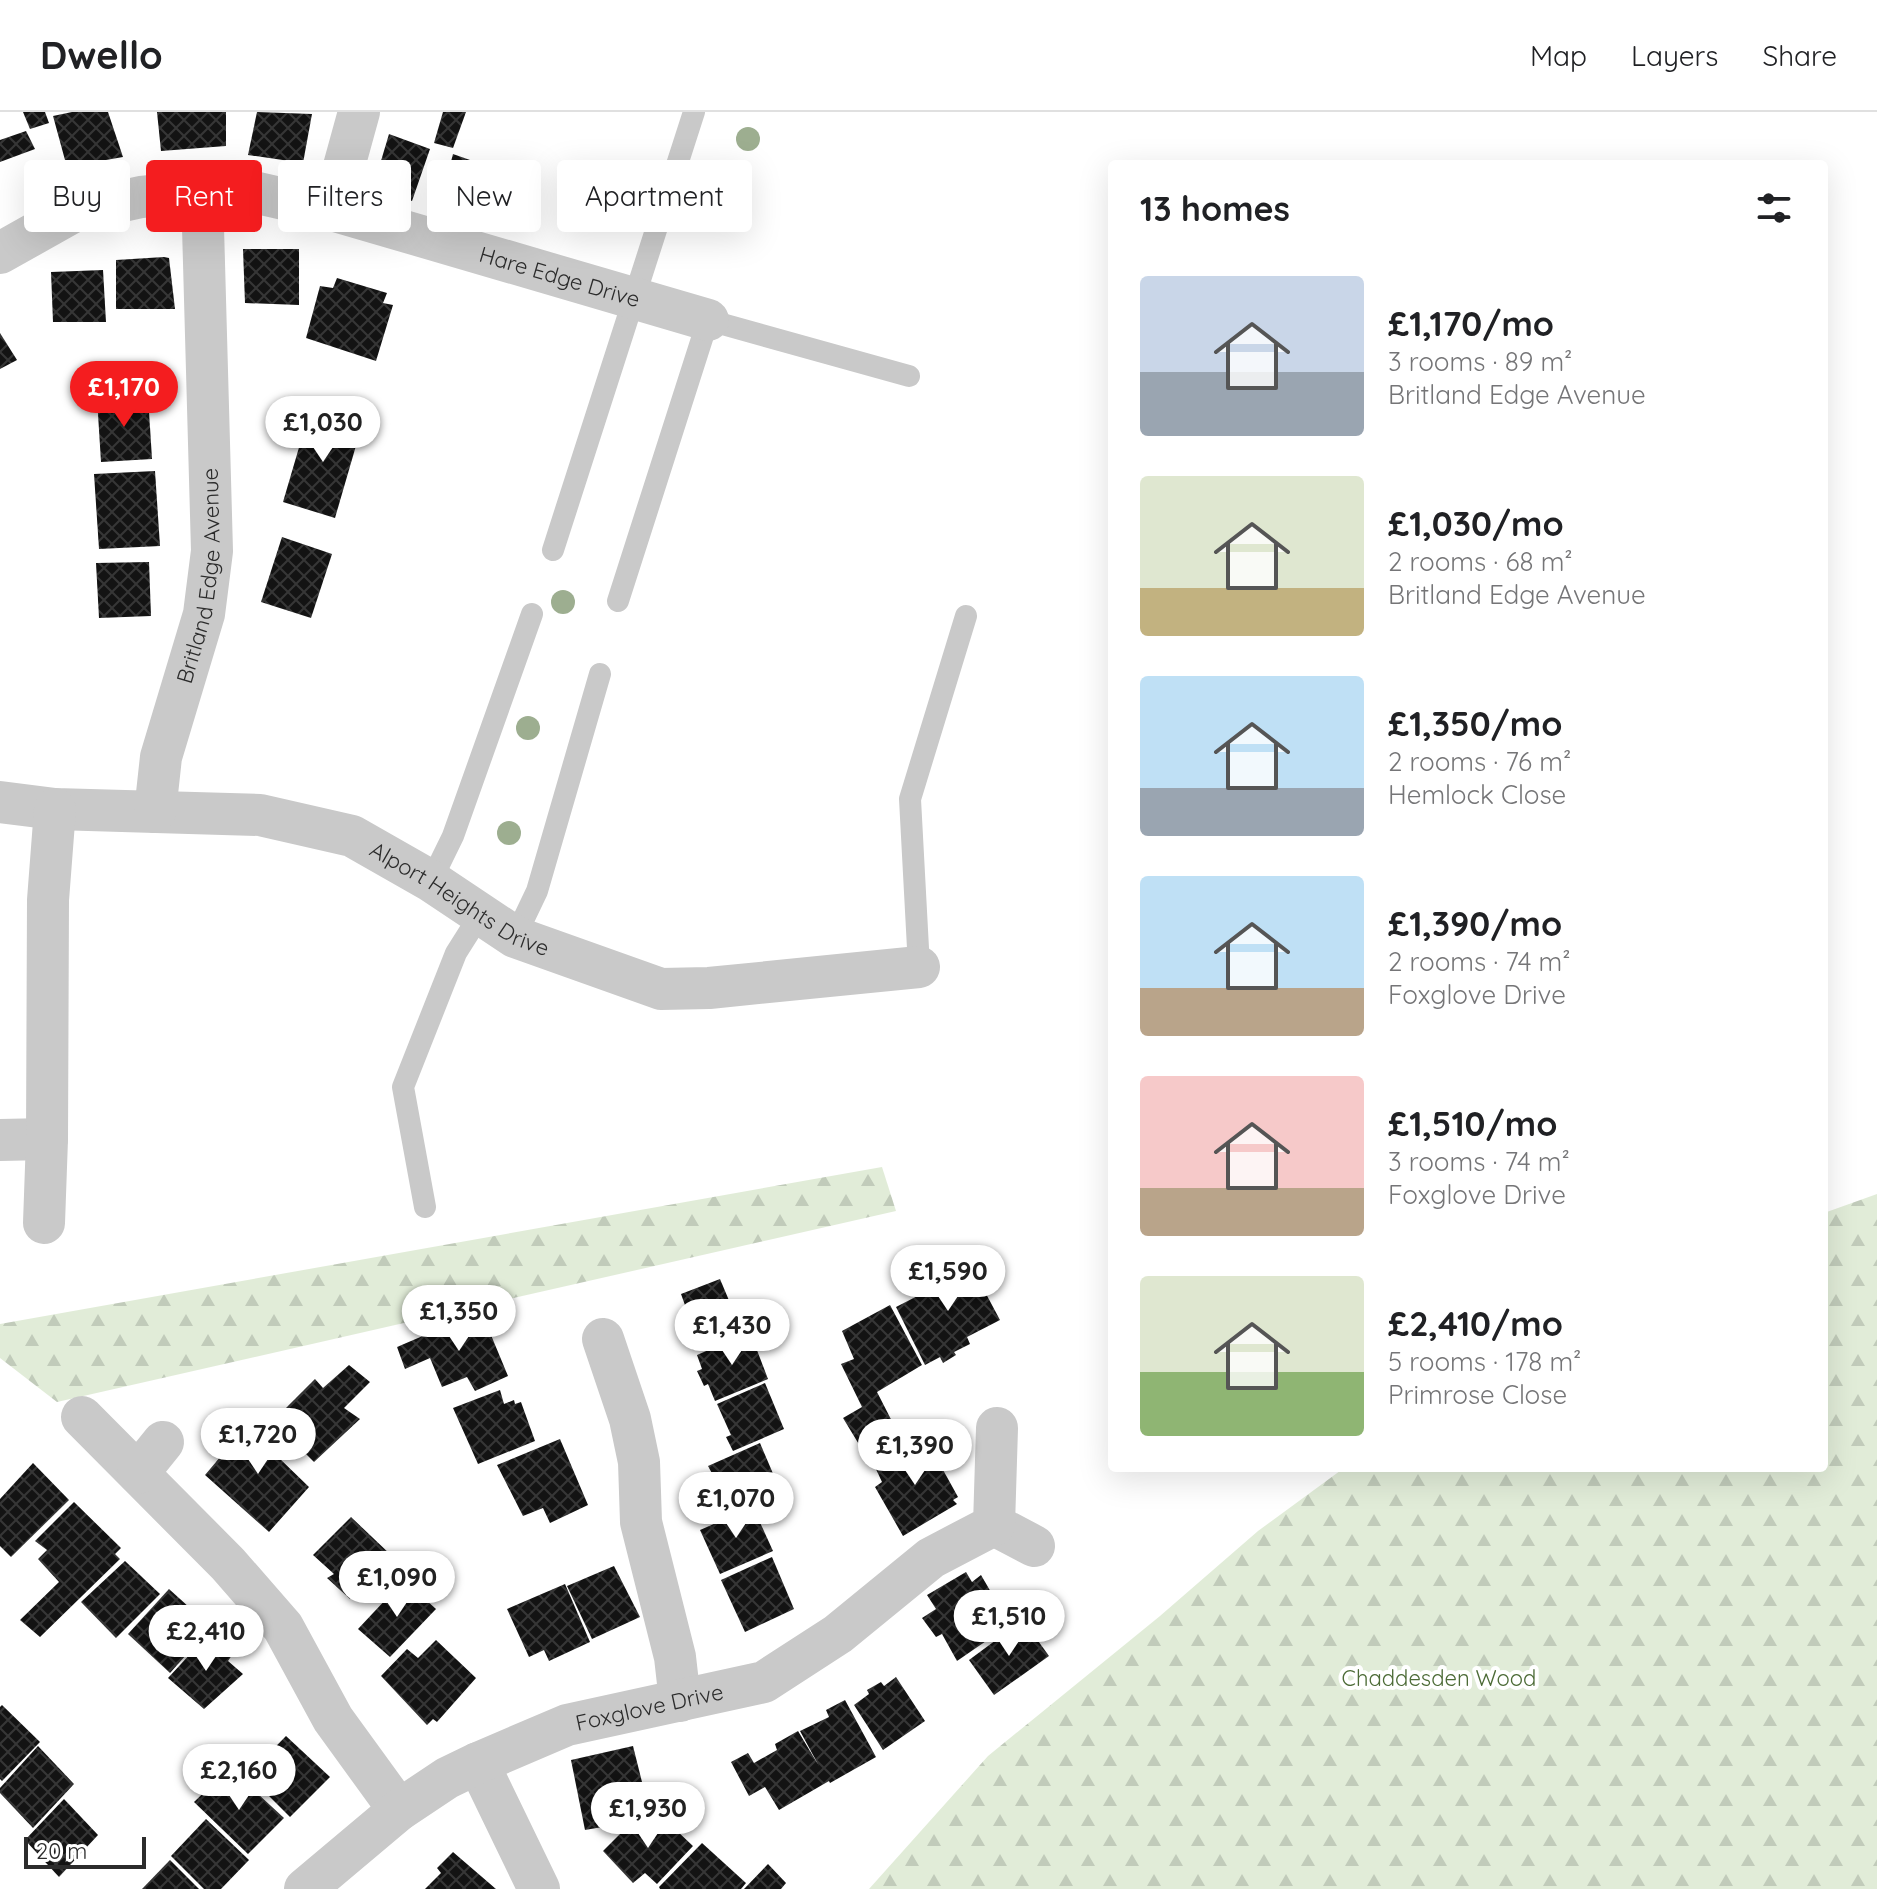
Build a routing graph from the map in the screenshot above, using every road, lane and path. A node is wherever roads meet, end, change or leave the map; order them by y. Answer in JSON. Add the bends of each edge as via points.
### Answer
{"nodes":[{"id":1,"x":359,"y":112,"type":"edge"},
{"id":2,"x":694,"y":112,"type":"edge"},
{"id":3,"x":346,"y":160,"type":"edge"},
{"id":4,"x":146,"y":197,"type":"edge"},
{"id":5,"x":203,"y":232,"type":"edge"},
{"id":6,"x":408,"y":232,"type":"edge"},
{"id":7,"x":0,"y":253,"type":"edge"},
{"id":8,"x":633,"y":297,"type":"junction"},
{"id":9,"x":708,"y":320,"type":"junction"},
{"id":10,"x":909,"y":376,"type":"dead end"},
{"id":11,"x":553,"y":550,"type":"dead end"},
{"id":12,"x":618,"y":601,"type":"dead end"},
{"id":13,"x":532,"y":614,"type":"dead end"},
{"id":14,"x":966,"y":616,"type":"dead end"},
{"id":15,"x":600,"y":674,"type":"dead end"},
{"id":16,"x":0,"y":802,"type":"edge"},
{"id":17,"x":55,"y":809,"type":"junction"},
{"id":18,"x":155,"y":812,"type":"junction"},
{"id":19,"x":431,"y":881,"type":"junction"},
{"id":20,"x":480,"y":915,"type":"junction"},
{"id":21,"x":515,"y":937,"type":"junction"},
{"id":22,"x":919,"y":967,"type":"joint"},
{"id":23,"x":47,"y":1139,"type":"junction"},
{"id":24,"x":0,"y":1140,"type":"edge"},
{"id":25,"x":425,"y":1207,"type":"dead end"},
{"id":26,"x":44,"y":1223,"type":"dead end"},
{"id":27,"x":603,"y":1339,"type":"dead end"},
{"id":28,"x":82,"y":1417,"type":"dead end"},
{"id":29,"x":997,"y":1428,"type":"dead end"},
{"id":30,"x":994,"y":1525,"type":"junction"},
{"id":31,"x":1034,"y":1546,"type":"dead end"},
{"id":32,"x":680,"y":1701,"type":"junction"},
{"id":33,"x":478,"y":1763,"type":"junction"},
{"id":34,"x":399,"y":1810,"type":"junction"},
{"id":35,"x":305,"y":1889,"type":"edge"},
{"id":36,"x":539,"y":1889,"type":"edge"}],
"edges":[{"from":1,"to":3,"type":"street"},
{"from":2,"to":8,"type":"lane"},
{"from":4,"to":7,"type":"street","name":"Hare Edge Drive","via":[[73,212]]},
{"from":5,"to":18,"type":"street","name":"Britland Edge Avenue","via":[[212,551],[204,614],[161,757]]},
{"from":6,"to":8,"type":"street","name":"Hare Edge Drive"},
{"from":8,"to":9,"type":"street","name":"Hare Edge Drive"},
{"from":8,"to":11,"type":"lane"},
{"from":9,"to":10,"type":"lane"},
{"from":9,"to":12,"type":"lane"},
{"from":13,"to":19,"type":"lane","via":[[453,836]]},
{"from":14,"to":22,"type":"lane","via":[[910,799]]},
{"from":15,"to":21,"type":"lane","via":[[537,891]]},
{"from":16,"to":17,"type":"street","name":"Alport Heights Drive"},
{"from":17,"to":18,"type":"street","name":"Alport Heights Drive"},
{"from":17,"to":23,"type":"street","via":[[48,900]]},
{"from":18,"to":19,"type":"street","name":"Alport Heights Drive","via":[[260,815],[352,836]]},
{"from":19,"to":20,"type":"street","name":"Alport Heights Drive"},
{"from":20,"to":21,"type":"street","name":"Alport Heights Drive"},
{"from":20,"to":25,"type":"lane","via":[[456,953],[403,1087]]},
{"from":21,"to":22,"type":"street","name":"Alport Heights Drive","via":[[661,989]]},
{"from":23,"to":24,"type":"street"},
{"from":23,"to":26,"type":"street"},
{"from":27,"to":32,"type":"street","via":[[630,1419],[639,1462],[641,1522],[675,1657]]},
{"from":28,"to":34,"type":"street","via":[[151,1458],[228,1564],[283,1627],[333,1719]]},
{"from":29,"to":30,"type":"street"},
{"from":30,"to":31,"type":"street"},
{"from":30,"to":32,"type":"street","name":"Foxglove Drive","via":[[931,1558],[838,1634],[764,1682]]},
{"from":32,"to":33,"type":"street","name":"Foxglove Drive","via":[[567,1725]]},
{"from":33,"to":34,"type":"street","name":"Foxglove Drive"},
{"from":33,"to":36,"type":"street"},
{"from":34,"to":35,"type":"street","name":"Foxglove Drive"}]}
